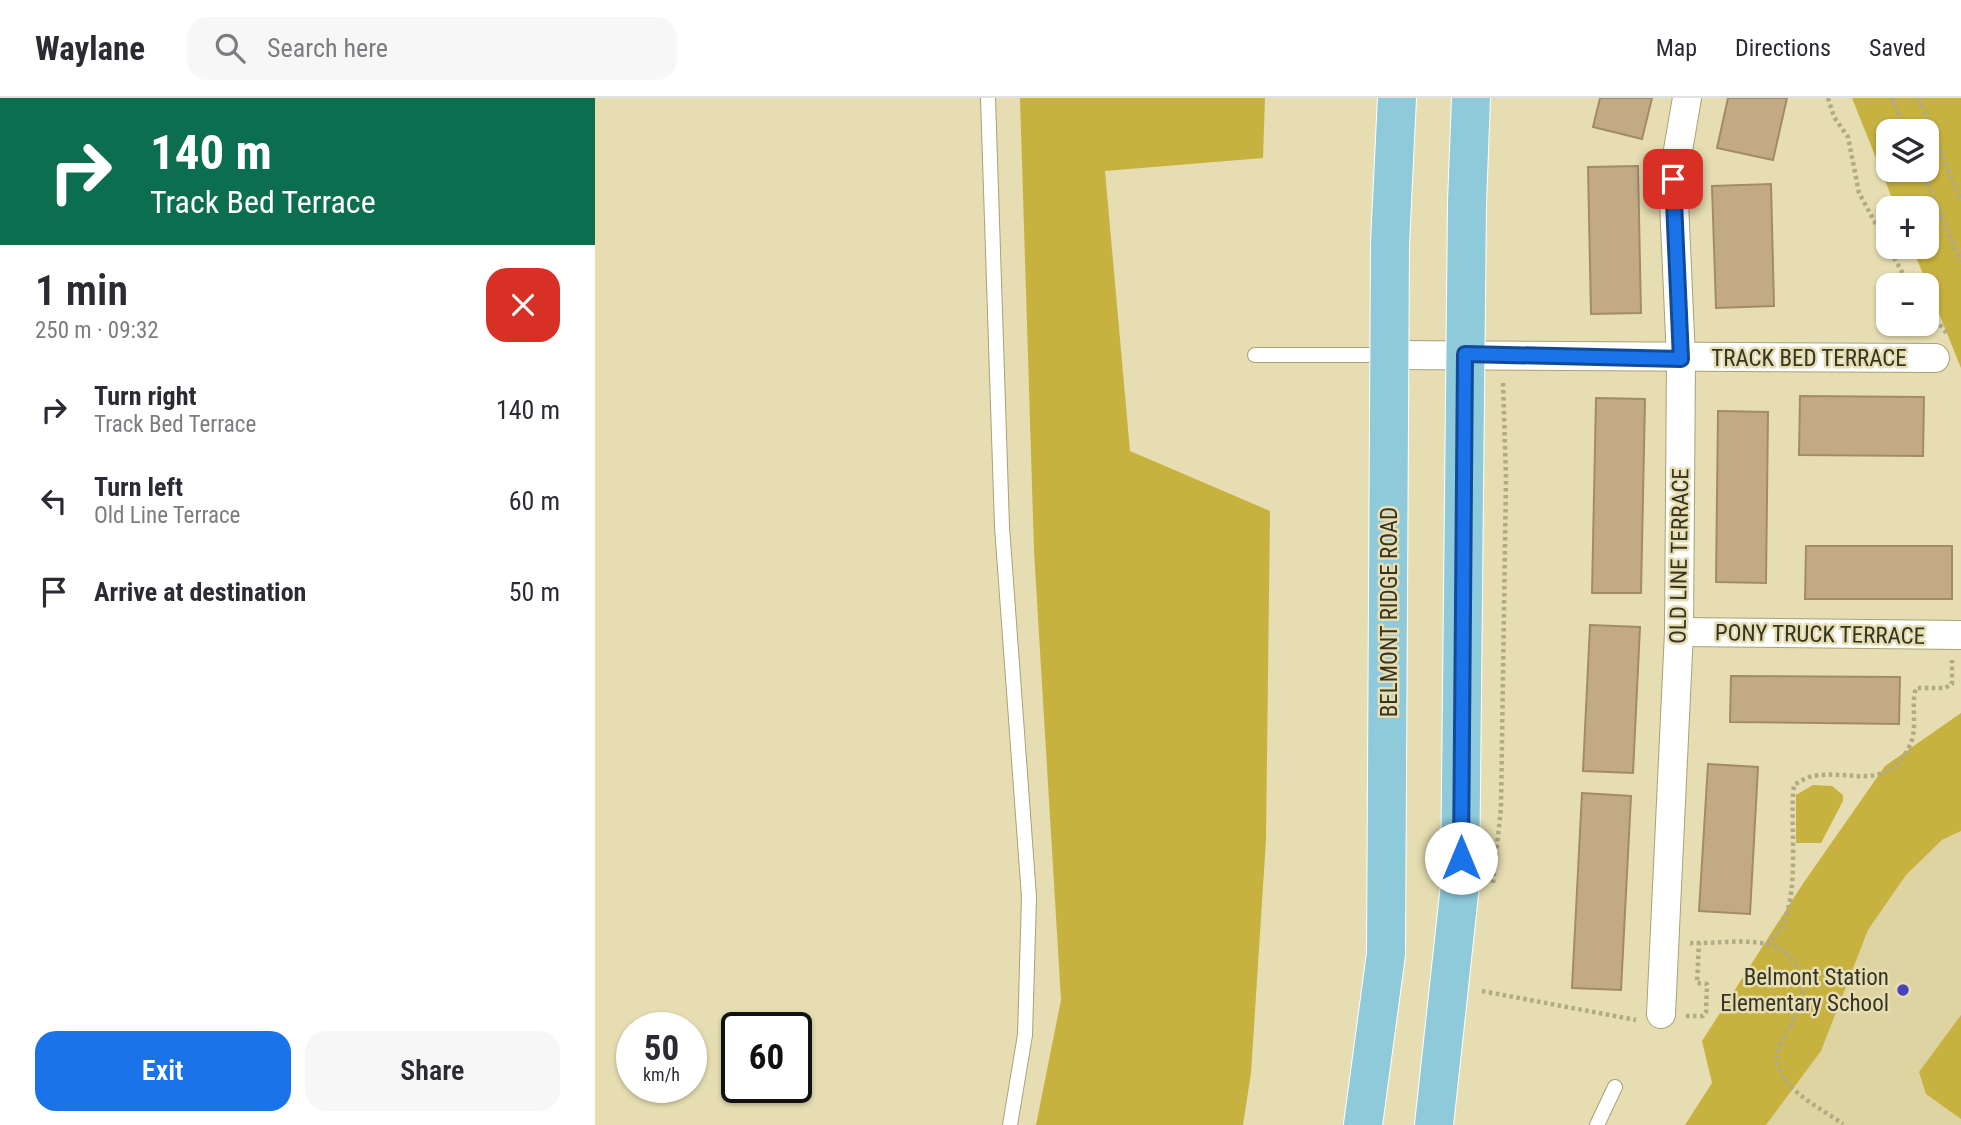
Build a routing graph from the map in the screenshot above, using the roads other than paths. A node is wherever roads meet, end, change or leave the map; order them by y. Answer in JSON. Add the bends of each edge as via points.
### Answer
{"nodes":[{"id":1,"x":988,"y":98,"type":"edge"},
{"id":2,"x":1397,"y":98,"type":"edge"},
{"id":3,"x":1471,"y":98,"type":"edge"},
{"id":4,"x":1687,"y":98,"type":"edge"},
{"id":5,"x":1465,"y":354,"type":"junction"},
{"id":6,"x":1255,"y":355,"type":"dead end"},
{"id":7,"x":1390,"y":355,"type":"junction"},
{"id":8,"x":1934,"y":358,"type":"dead end"},
{"id":9,"x":1681,"y":359,"type":"junction"},
{"id":10,"x":1679,"y":632,"type":"junction"},
{"id":11,"x":1961,"y":635,"type":"edge"},
{"id":12,"x":1668,"y":1015,"type":"road end"},
{"id":13,"x":1615,"y":1087,"type":"dead end"},
{"id":14,"x":1010,"y":1125,"type":"edge"},
{"id":15,"x":1363,"y":1125,"type":"edge"},
{"id":16,"x":1434,"y":1125,"type":"edge"},
{"id":17,"x":1597,"y":1125,"type":"edge"}],
"edges":[{"from":1,"to":14,"type":"lane","via":[[1002,527],[1029,898],[1025,1035]]},
{"from":2,"to":7,"type":"main road","name":"BELMONT RIDGE ROAD"},
{"from":3,"to":5,"type":"main road"},
{"from":4,"to":9,"type":"street","name":"OLD LINE TERRACE","via":[[1673,179]]},
{"from":5,"to":7,"type":"street","name":"TRACK BED TERRACE"},
{"from":5,"to":9,"type":"street","name":"TRACK BED TERRACE"},
{"from":5,"to":16,"type":"main road","via":[[1460,885]]},
{"from":6,"to":7,"type":"lane"},
{"from":7,"to":15,"type":"main road","name":"BELMONT RIDGE ROAD","via":[[1386,954]]},
{"from":8,"to":9,"type":"street","name":"TRACK BED TERRACE"},
{"from":9,"to":10,"type":"street","name":"OLD LINE TERRACE"},
{"from":10,"to":11,"type":"street","name":"PONY TRUCK TERRACE"},
{"from":10,"to":12,"type":"street","name":"OLD LINE TERRACE","via":[[1665,941]]},
{"from":13,"to":17,"type":"lane"}]}
